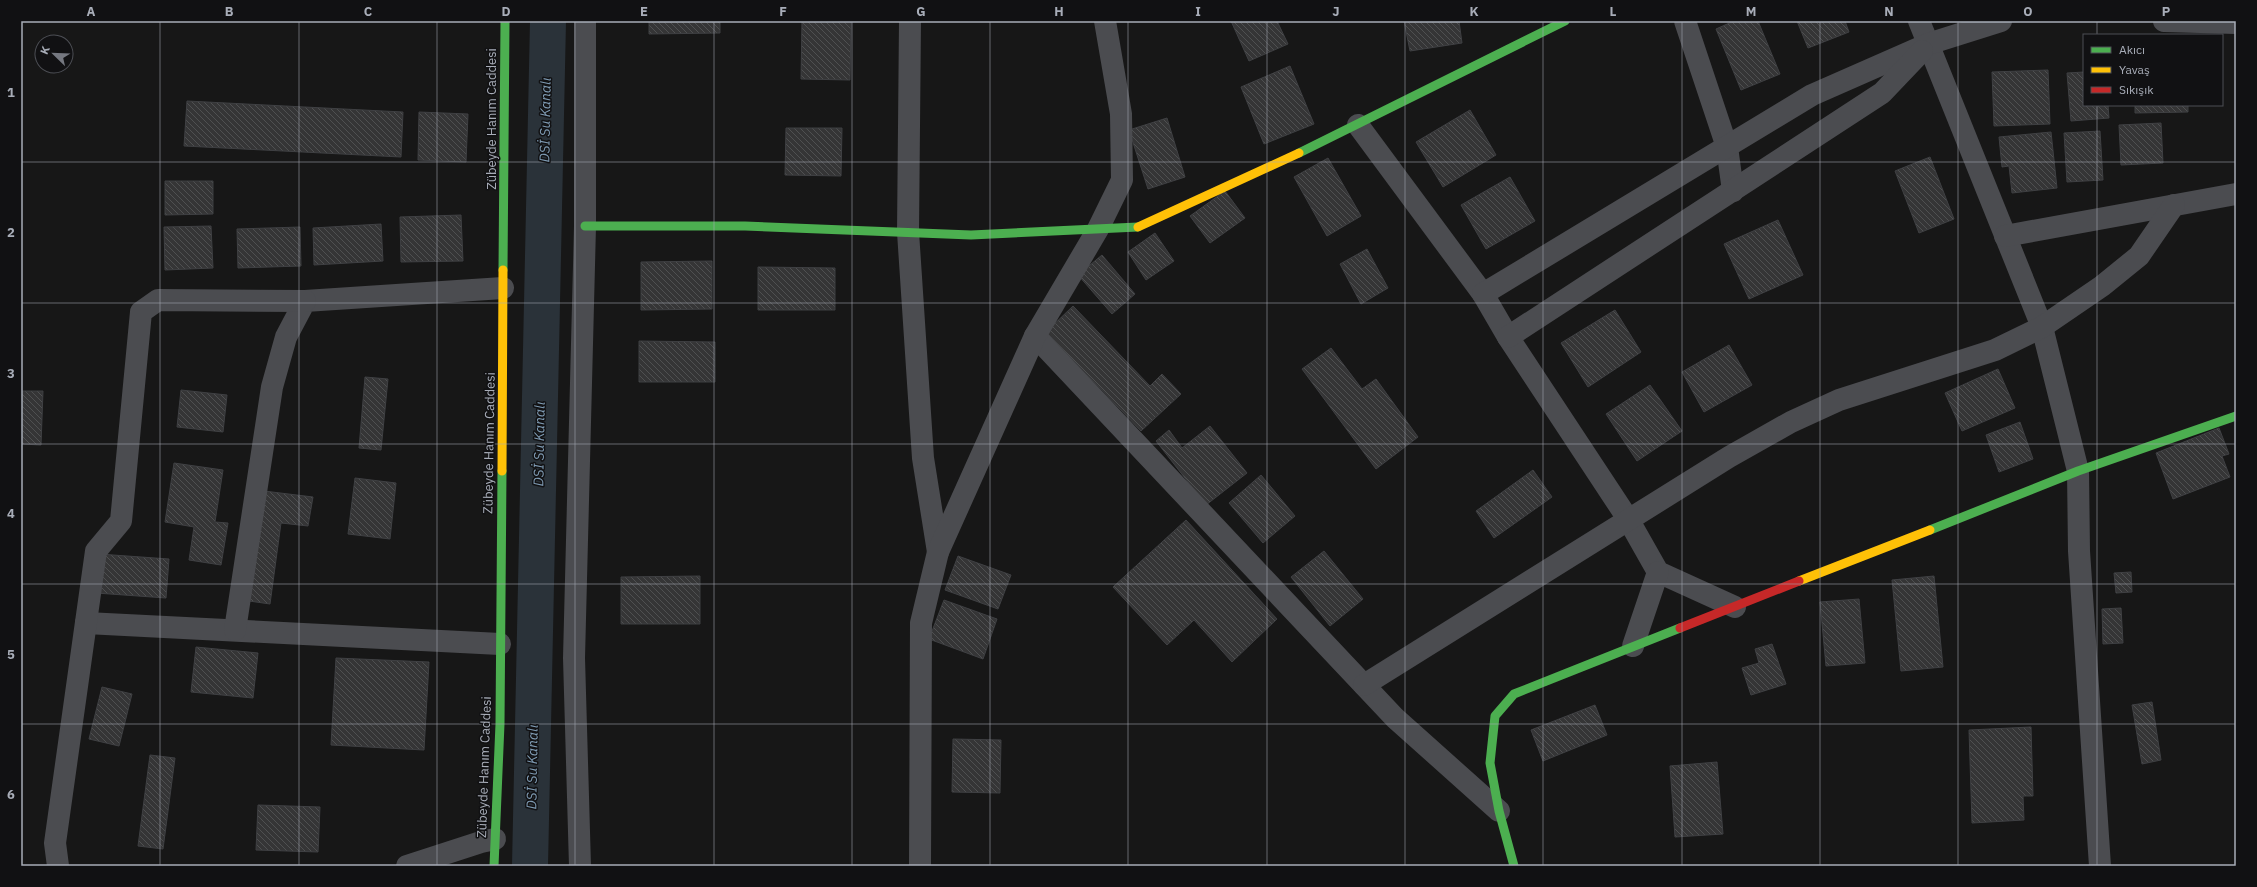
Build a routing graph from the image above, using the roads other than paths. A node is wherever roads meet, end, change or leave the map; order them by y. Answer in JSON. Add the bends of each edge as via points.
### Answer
{"nodes":[{"id":1,"x":505,"y":21,"type":"edge"},
{"id":2,"x":585,"y":21,"type":"edge"},
{"id":3,"x":910,"y":21,"type":"edge"},
{"id":4,"x":1106,"y":21,"type":"edge"},
{"id":5,"x":1565,"y":21,"type":"edge"},
{"id":6,"x":1684,"y":21,"type":"edge"},
{"id":7,"x":1919,"y":21,"type":"edge"},
{"id":8,"x":2001,"y":21,"type":"edge"},
{"id":9,"x":2164,"y":21,"type":"edge"},
{"id":10,"x":2236,"y":23,"type":"edge"},
{"id":11,"x":1928,"y":44,"type":"junction"},
{"id":12,"x":1358,"y":125,"type":"junction"},
{"id":13,"x":1727,"y":147,"type":"junction"},
{"id":14,"x":1733,"y":191,"type":"junction"},
{"id":15,"x":2236,"y":194,"type":"edge"},
{"id":16,"x":2174,"y":205,"type":"junction"},
{"id":17,"x":585,"y":226,"type":"junction"},
{"id":18,"x":1098,"y":229,"type":"junction"},
{"id":19,"x":908,"y":232,"type":"junction"},
{"id":20,"x":2005,"y":236,"type":"junction"},
{"id":21,"x":503,"y":288,"type":"junction"},
{"id":22,"x":1483,"y":294,"type":"junction"},
{"id":23,"x":305,"y":301,"type":"junction"},
{"id":24,"x":2042,"y":327,"type":"junction"},
{"id":25,"x":1035,"y":336,"type":"junction"},
{"id":26,"x":1508,"y":337,"type":"junction"},
{"id":27,"x":2236,"y":416,"type":"edge"},
{"id":28,"x":2078,"y":470,"type":"junction"},
{"id":29,"x":1628,"y":520,"type":"junction"},
{"id":30,"x":938,"y":552,"type":"junction"},
{"id":31,"x":1658,"y":572,"type":"junction"},
{"id":32,"x":1734,"y":606,"type":"junction"},
{"id":33,"x":86,"y":622,"type":"junction"},
{"id":34,"x":236,"y":630,"type":"junction"},
{"id":35,"x":500,"y":644,"type":"junction"},
{"id":36,"x":1633,"y":646,"type":"junction"},
{"id":37,"x":1364,"y":685,"type":"junction"},
{"id":38,"x":1499,"y":811,"type":"junction"},
{"id":39,"x":495,"y":839,"type":"junction"},
{"id":40,"x":58,"y":866,"type":"edge"},
{"id":41,"x":407,"y":866,"type":"edge"},
{"id":42,"x":494,"y":866,"type":"edge"},
{"id":43,"x":580,"y":866,"type":"edge"},
{"id":44,"x":920,"y":866,"type":"edge"},
{"id":45,"x":1514,"y":866,"type":"edge"},
{"id":46,"x":2100,"y":866,"type":"edge"}],
"edges":[{"from":1,"to":21,"type":"street","name":"Zübeyde Hanım Caddesi"},
{"from":2,"to":17,"type":"street"},
{"from":3,"to":19,"type":"street"},
{"from":4,"to":18,"type":"street","via":[[1120,114],[1122,180]]},
{"from":5,"to":12,"type":"street"},
{"from":6,"to":13,"type":"street"},
{"from":7,"to":11,"type":"street"},
{"from":8,"to":11,"type":"street"},
{"from":9,"to":10,"type":"street"},
{"from":11,"to":13,"type":"street","via":[[1812,96]]},
{"from":11,"to":14,"type":"street","via":[[1882,94]]},
{"from":11,"to":20,"type":"street"},
{"from":12,"to":18,"type":"street","via":[[1142,227]]},
{"from":12,"to":22,"type":"street"},
{"from":13,"to":14,"type":"street"},
{"from":13,"to":22,"type":"street"},
{"from":14,"to":26,"type":"street"},
{"from":15,"to":16,"type":"street"},
{"from":16,"to":20,"type":"street"},
{"from":16,"to":24,"type":"street","via":[[2139,256],[2102,286]]},
{"from":17,"to":19,"type":"street","via":[[745,226]]},
{"from":17,"to":43,"type":"street","via":[[574,658]]},
{"from":18,"to":19,"type":"street","via":[[971,235]]},
{"from":18,"to":25,"type":"street"},
{"from":19,"to":30,"type":"street","via":[[923,458]]},
{"from":20,"to":24,"type":"street"},
{"from":21,"to":23,"type":"street"},
{"from":21,"to":35,"type":"street","name":"Zübeyde Hanım Caddesi"},
{"from":22,"to":26,"type":"street"},
{"from":23,"to":33,"type":"street","via":[[158,300],[141,312],[121,520],[96,551]]},
{"from":23,"to":34,"type":"street","via":[[286,337],[272,387]]},
{"from":24,"to":28,"type":"street"},
{"from":24,"to":29,"type":"street","via":[[1995,350],[1839,400],[1791,422]]},
{"from":25,"to":30,"type":"street"},
{"from":25,"to":37,"type":"street"},
{"from":26,"to":29,"type":"street"},
{"from":27,"to":28,"type":"street"},
{"from":28,"to":32,"type":"street"},
{"from":28,"to":46,"type":"street","via":[[2079,551]]},
{"from":29,"to":31,"type":"street"},
{"from":29,"to":37,"type":"street"},
{"from":30,"to":44,"type":"street","via":[[921,624]]},
{"from":31,"to":32,"type":"street"},
{"from":31,"to":36,"type":"street"},
{"from":32,"to":36,"type":"street"},
{"from":33,"to":34,"type":"street"},
{"from":33,"to":40,"type":"street","via":[[55,843]]},
{"from":34,"to":35,"type":"street"},
{"from":35,"to":39,"type":"street","name":"Zübeyde Hanım Caddesi","via":[[500,724]]},
{"from":36,"to":38,"type":"street","via":[[1514,694],[1495,716],[1490,763]]},
{"from":37,"to":38,"type":"street","via":[[1395,718]]},
{"from":38,"to":45,"type":"street"},
{"from":39,"to":41,"type":"street"},
{"from":39,"to":42,"type":"street","name":"Zübeyde Hanım Caddesi"}]}
